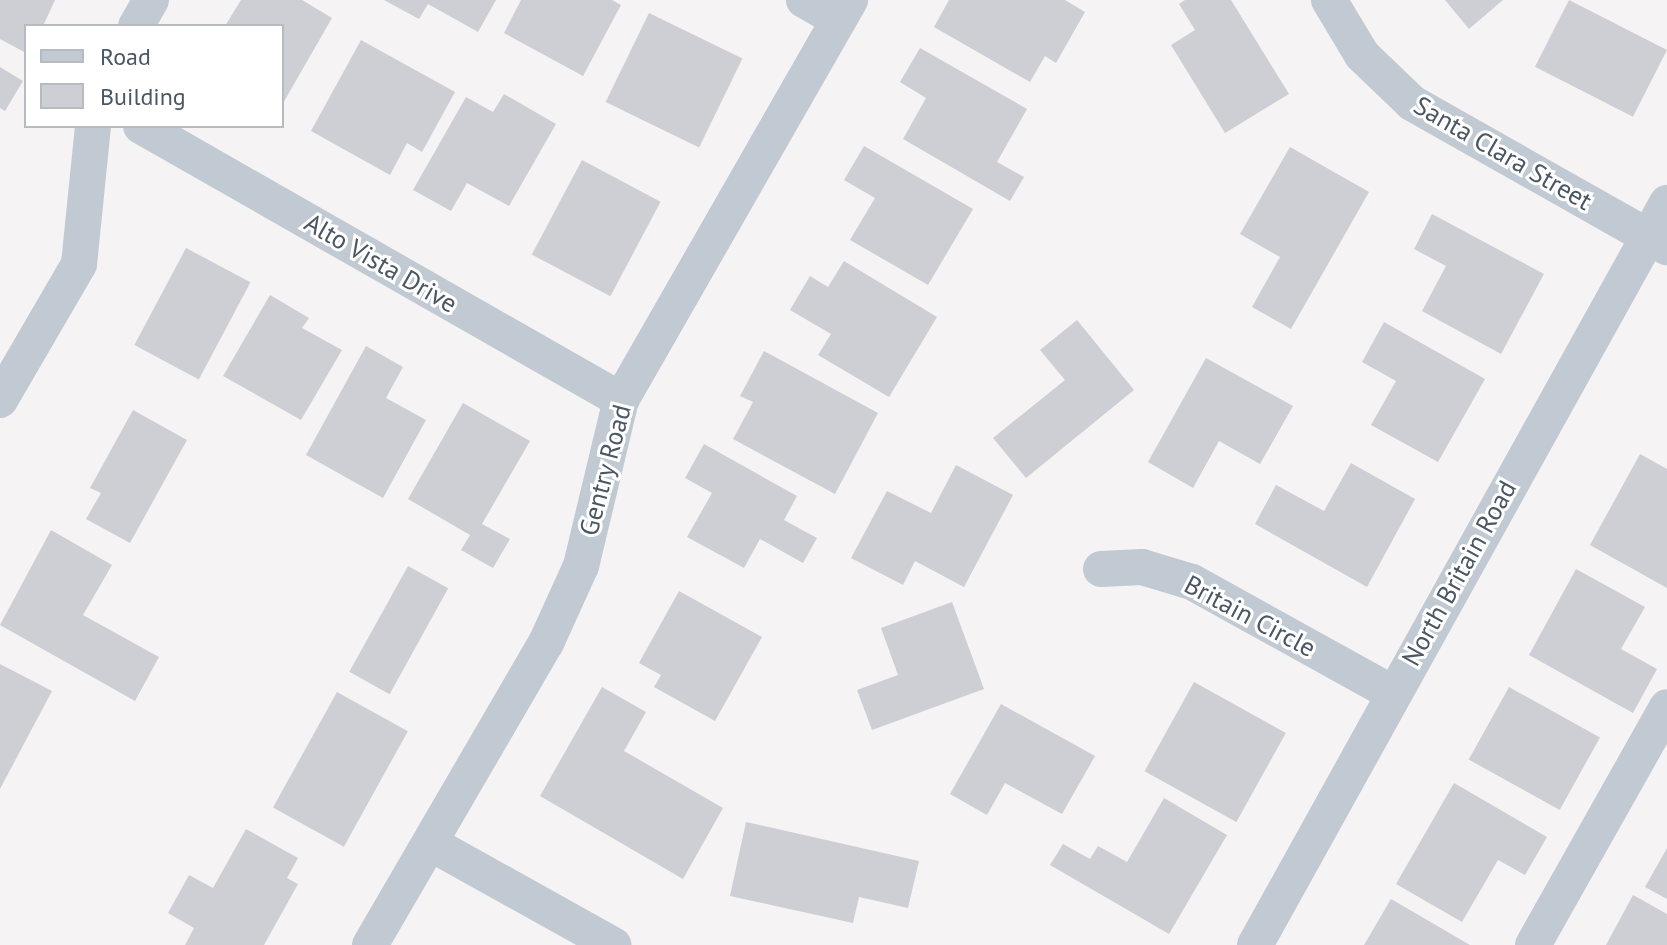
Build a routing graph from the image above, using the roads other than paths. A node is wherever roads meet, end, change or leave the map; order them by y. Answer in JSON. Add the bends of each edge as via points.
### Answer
{"nodes":[{"id":1,"x":151,"y":0,"type":"edge"},
{"id":2,"x":804,"y":0,"type":"edge"},
{"id":3,"x":1329,"y":0,"type":"edge"},
{"id":4,"x":844,"y":10,"type":"edge"},
{"id":5,"x":137,"y":24,"type":"edge"},
{"id":6,"x":93,"y":128,"type":"edge"},
{"id":7,"x":145,"y":128,"type":"edge"},
{"id":8,"x":1667,"y":203,"type":"edge"},
{"id":9,"x":1658,"y":241,"type":"edge"},
{"id":10,"x":0,"y":400,"type":"edge"},
{"id":11,"x":621,"y":400,"type":"junction"},
{"id":12,"x":1101,"y":569,"type":"dead end"},
{"id":13,"x":1392,"y":693,"type":"junction"},
{"id":14,"x":1667,"y":707,"type":"edge"},
{"id":15,"x":430,"y":843,"type":"junction"},
{"id":16,"x":370,"y":945,"type":"edge"},
{"id":17,"x":613,"y":945,"type":"edge"},
{"id":18,"x":1255,"y":945,"type":"edge"},
{"id":19,"x":1533,"y":945,"type":"edge"}],
"edges":[{"from":1,"to":5,"type":"street"},
{"from":2,"to":4,"type":"street"},
{"from":3,"to":9,"type":"street","name":"Santa Clara Street","via":[[1362,55],[1412,103]]},
{"from":4,"to":11,"type":"street","name":"Gentry Road"},
{"from":6,"to":10,"type":"street","via":[[79,264]]},
{"from":7,"to":11,"type":"street","name":"Alto Vista Drive"},
{"from":8,"to":9,"type":"street","name":"North Britain Road"},
{"from":9,"to":13,"type":"street","name":"North Britain Road"},
{"from":11,"to":15,"type":"street","name":"Gentry Road","via":[[581,566],[546,643]]},
{"from":12,"to":13,"type":"street","name":"Britain Circle","via":[[1142,567],[1192,582]]},
{"from":13,"to":18,"type":"street","name":"North Britain Road"},
{"from":14,"to":19,"type":"street"},
{"from":15,"to":16,"type":"street","name":"Gentry Road"},
{"from":15,"to":17,"type":"street"}]}
